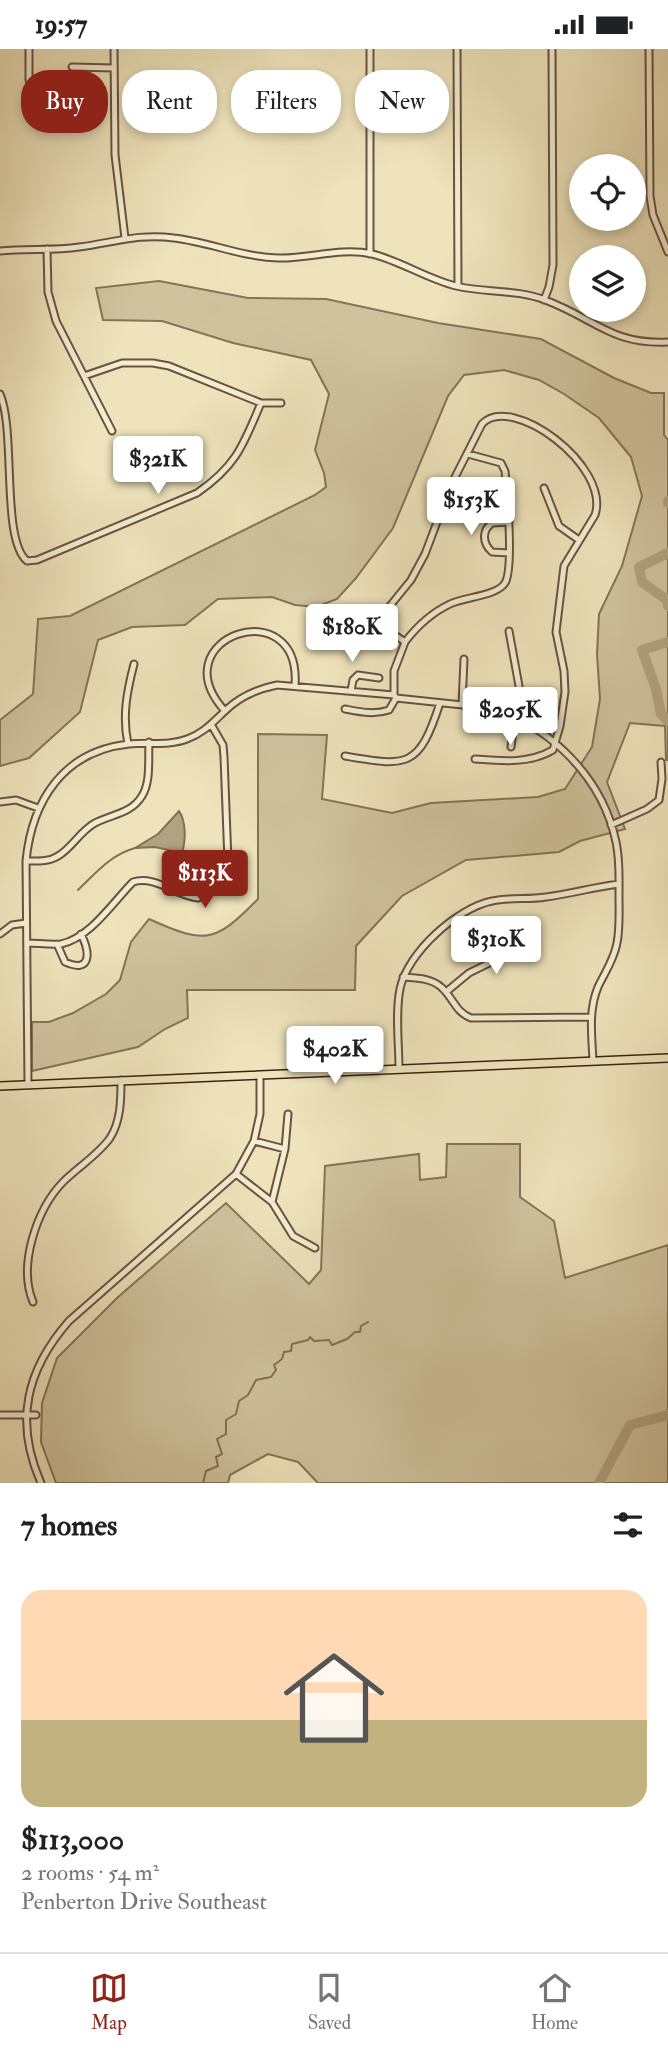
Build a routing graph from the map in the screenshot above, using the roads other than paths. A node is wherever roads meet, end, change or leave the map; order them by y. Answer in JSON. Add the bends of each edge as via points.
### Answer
{"nodes":[{"id":1,"x":29,"y":49,"type":"edge"},
{"id":2,"x":114,"y":49,"type":"edge"},
{"id":3,"x":370,"y":49,"type":"edge"},
{"id":4,"x":457,"y":49,"type":"edge"},
{"id":5,"x":552,"y":49,"type":"edge"},
{"id":6,"x":649,"y":49,"type":"edge"},
{"id":7,"x":72,"y":67,"type":"dead end"},
{"id":8,"x":114,"y":68,"type":"junction"},
{"id":9,"x":29,"y":70,"type":"edge"},
{"id":10,"x":125,"y":238,"type":"junction"},
{"id":11,"x":47,"y":249,"type":"junction"},
{"id":12,"x":0,"y":250,"type":"edge"},
{"id":13,"x":668,"y":252,"type":"edge"},
{"id":14,"x":370,"y":254,"type":"junction"},
{"id":15,"x":458,"y":286,"type":"junction"},
{"id":16,"x":544,"y":300,"type":"junction"},
{"id":17,"x":668,"y":342,"type":"edge"},
{"id":18,"x":84,"y":376,"type":"junction"},
{"id":19,"x":0,"y":394,"type":"edge"},
{"id":20,"x":261,"y":403,"type":"junction"},
{"id":21,"x":281,"y":404,"type":"dead end"},
{"id":22,"x":112,"y":431,"type":"dead end"},
{"id":23,"x":468,"y":454,"type":"junction"},
{"id":24,"x":544,"y":488,"type":"dead end"},
{"id":25,"x":508,"y":521,"type":"junction"},
{"id":26,"x":579,"y":540,"type":"junction"},
{"id":27,"x":509,"y":553,"type":"junction"},
{"id":28,"x":384,"y":624,"type":"junction"},
{"id":29,"x":509,"y":631,"type":"dead end"},
{"id":30,"x":334,"y":637,"type":"dead end"},
{"id":31,"x":405,"y":642,"type":"junction"},
{"id":32,"x":464,"y":659,"type":"dead end"},
{"id":33,"x":134,"y":664,"type":"dead end"},
{"id":34,"x":379,"y":678,"type":"dead end"},
{"id":35,"x":295,"y":686,"type":"junction"},
{"id":36,"x":351,"y":691,"type":"junction"},
{"id":37,"x":395,"y":697,"type":"junction"},
{"id":38,"x":440,"y":703,"type":"junction"},
{"id":39,"x":462,"y":705,"type":"junction"},
{"id":40,"x":345,"y":709,"type":"dead end"},
{"id":41,"x":225,"y":711,"type":"junction"},
{"id":42,"x":514,"y":717,"type":"junction"},
{"id":43,"x":212,"y":726,"type":"junction"},
{"id":44,"x":149,"y":742,"type":"junction"},
{"id":45,"x":554,"y":742,"type":"junction"},
{"id":46,"x":128,"y":744,"type":"junction"},
{"id":47,"x":511,"y":747,"type":"dead end"},
{"id":48,"x":345,"y":756,"type":"dead end"},
{"id":49,"x":475,"y":759,"type":"dead end"},
{"id":50,"x":661,"y":762,"type":"dead end"},
{"id":51,"x":0,"y":802,"type":"edge"},
{"id":52,"x":38,"y":808,"type":"junction"},
{"id":53,"x":611,"y":825,"type":"junction"},
{"id":54,"x":26,"y":862,"type":"junction"},
{"id":55,"x":619,"y":884,"type":"junction"},
{"id":56,"x":26,"y":923,"type":"junction"},
{"id":57,"x":0,"y":934,"type":"edge"},
{"id":58,"x":82,"y":934,"type":"junction"},
{"id":59,"x":534,"y":941,"type":"dead end"},
{"id":60,"x":27,"y":943,"type":"junction"},
{"id":61,"x":57,"y":944,"type":"junction"},
{"id":62,"x":403,"y":977,"type":"junction"},
{"id":63,"x":446,"y":992,"type":"junction"},
{"id":64,"x":591,"y":1017,"type":"junction"},
{"id":65,"x":668,"y":1058,"type":"edge"},
{"id":66,"x":593,"y":1061,"type":"junction"},
{"id":67,"x":399,"y":1069,"type":"junction"},
{"id":68,"x":260,"y":1075,"type":"junction"},
{"id":69,"x":121,"y":1080,"type":"junction"},
{"id":70,"x":28,"y":1084,"type":"junction"},
{"id":71,"x":0,"y":1086,"type":"edge"},
{"id":72,"x":288,"y":1114,"type":"dead end"},
{"id":73,"x":254,"y":1140,"type":"junction"},
{"id":74,"x":285,"y":1149,"type":"junction"},
{"id":75,"x":236,"y":1174,"type":"junction"},
{"id":76,"x":272,"y":1202,"type":"junction"},
{"id":77,"x":315,"y":1248,"type":"dead end"},
{"id":78,"x":33,"y":1302,"type":"dead end"},
{"id":79,"x":25,"y":1414,"type":"junction"},
{"id":80,"x":0,"y":1415,"type":"edge"},
{"id":81,"x":36,"y":1415,"type":"dead end"},
{"id":82,"x":41,"y":1483,"type":"edge"}],
"edges":[{"from":1,"to":9,"type":"street"},
{"from":2,"to":8,"type":"street"},
{"from":3,"to":14,"type":"street"},
{"from":4,"to":15,"type":"street"},
{"from":5,"to":16,"type":"street","via":[[553,265]]},
{"from":6,"to":13,"type":"street","via":[[650,196]]},
{"from":7,"to":8,"type":"street"},
{"from":8,"to":10,"type":"street","via":[[115,155]]},
{"from":10,"to":11,"type":"street"},
{"from":10,"to":14,"type":"street","via":[[174,238],[268,258],[340,251]]},
{"from":11,"to":12,"type":"street"},
{"from":11,"to":18,"type":"street","via":[[51,307]]},
{"from":14,"to":15,"type":"street"},
{"from":15,"to":16,"type":"street","via":[[512,291]]},
{"from":16,"to":17,"type":"street","via":[[623,338]]},
{"from":18,"to":20,"type":"street","via":[[121,363],[153,363]]},
{"from":18,"to":22,"type":"street"},
{"from":19,"to":20,"type":"street","via":[[9,443],[13,526],[27,561],[197,493],[233,462]]},
{"from":20,"to":21,"type":"street"},
{"from":23,"to":25,"type":"street","via":[[503,466]]},
{"from":23,"to":26,"type":"street","via":[[488,419],[528,422],[560,442],[591,479],[597,507]]},
{"from":23,"to":28,"type":"street","via":[[425,554],[385,612]]},
{"from":24,"to":26,"type":"street","via":[[559,526]]},
{"from":25,"to":27,"type":"street"},
{"from":25,"to":27,"type":"street","via":[[492,523],[484,537],[492,552]]},
{"from":26,"to":45,"type":"street","via":[[564,566],[561,583],[557,641],[565,692]]},
{"from":27,"to":31,"type":"street","via":[[506,579],[499,589],[432,614]]},
{"from":28,"to":30,"type":"street","via":[[364,634]]},
{"from":28,"to":31,"type":"street"},
{"from":29,"to":42,"type":"street","via":[[519,680]]},
{"from":31,"to":37,"type":"street","via":[[394,671]]},
{"from":32,"to":39,"type":"street"},
{"from":33,"to":46,"type":"street","via":[[125,710]]},
{"from":34,"to":36,"type":"street","via":[[358,675]]},
{"from":35,"to":36,"type":"street"},
{"from":35,"to":41,"type":"street","via":[[262,688]]},
{"from":35,"to":41,"type":"street","via":[[295,663],[280,641],[265,632],[232,634],[218,644],[207,678],[215,700]]},
{"from":36,"to":37,"type":"street"},
{"from":37,"to":38,"type":"street"},
{"from":37,"to":40,"type":"street","via":[[389,710],[380,713]]},
{"from":38,"to":39,"type":"street"},
{"from":38,"to":48,"type":"street","via":[[423,746],[408,759],[383,762]]},
{"from":39,"to":42,"type":"street","via":[[491,708]]},
{"from":41,"to":43,"type":"street"},
{"from":42,"to":45,"type":"street"},
{"from":42,"to":47,"type":"street"},
{"from":43,"to":44,"type":"street","via":[[187,740]]},
{"from":43,"to":58,"type":"street","via":[[223,745],[227,790],[228,861],[223,880],[198,898],[149,881],[133,882]]},
{"from":44,"to":46,"type":"street"},
{"from":44,"to":54,"type":"street","via":[[147,784],[133,807],[94,823],[58,857]]},
{"from":45,"to":49,"type":"street","via":[[553,750],[535,758]]},
{"from":45,"to":53,"type":"street","via":[[589,780]]},
{"from":46,"to":52,"type":"street","via":[[85,758],[63,773]]},
{"from":50,"to":53,"type":"street","via":[[659,800]]},
{"from":51,"to":52,"type":"street","via":[[16,800]]},
{"from":52,"to":54,"type":"street"},
{"from":53,"to":55,"type":"street"},
{"from":54,"to":56,"type":"street"},
{"from":55,"to":62,"type":"street","via":[[481,904],[450,920]]},
{"from":55,"to":64,"type":"street","via":[[617,944],[598,986]]},
{"from":56,"to":57,"type":"street","via":[[12,925]]},
{"from":56,"to":60,"type":"street"},
{"from":58,"to":61,"type":"street"},
{"from":58,"to":61,"type":"street","via":[[88,949],[83,965],[65,962]]},
{"from":59,"to":63,"type":"street","via":[[469,973]]},
{"from":60,"to":61,"type":"street"},
{"from":60,"to":70,"type":"street"},
{"from":62,"to":63,"type":"street","via":[[434,982]]},
{"from":62,"to":67,"type":"street"},
{"from":63,"to":64,"type":"street","via":[[459,1011],[471,1018]]},
{"from":64,"to":66,"type":"street"},
{"from":65,"to":66,"type":"main road"},
{"from":66,"to":67,"type":"main road"},
{"from":67,"to":68,"type":"main road"},
{"from":68,"to":69,"type":"main road"},
{"from":68,"to":73,"type":"street","via":[[260,1114]]},
{"from":69,"to":70,"type":"main road"},
{"from":69,"to":78,"type":"street","via":[[111,1137],[61,1185],[41,1216],[28,1271]]},
{"from":70,"to":71,"type":"main road"},
{"from":72,"to":74,"type":"street"},
{"from":73,"to":74,"type":"street"},
{"from":73,"to":75,"type":"street"},
{"from":74,"to":76,"type":"street"},
{"from":75,"to":76,"type":"street"},
{"from":75,"to":79,"type":"street","via":[[69,1321],[36,1371]]},
{"from":76,"to":77,"type":"street","via":[[293,1236]]},
{"from":79,"to":80,"type":"street"},
{"from":79,"to":81,"type":"street"},
{"from":79,"to":82,"type":"street","via":[[32,1462]]}]}
